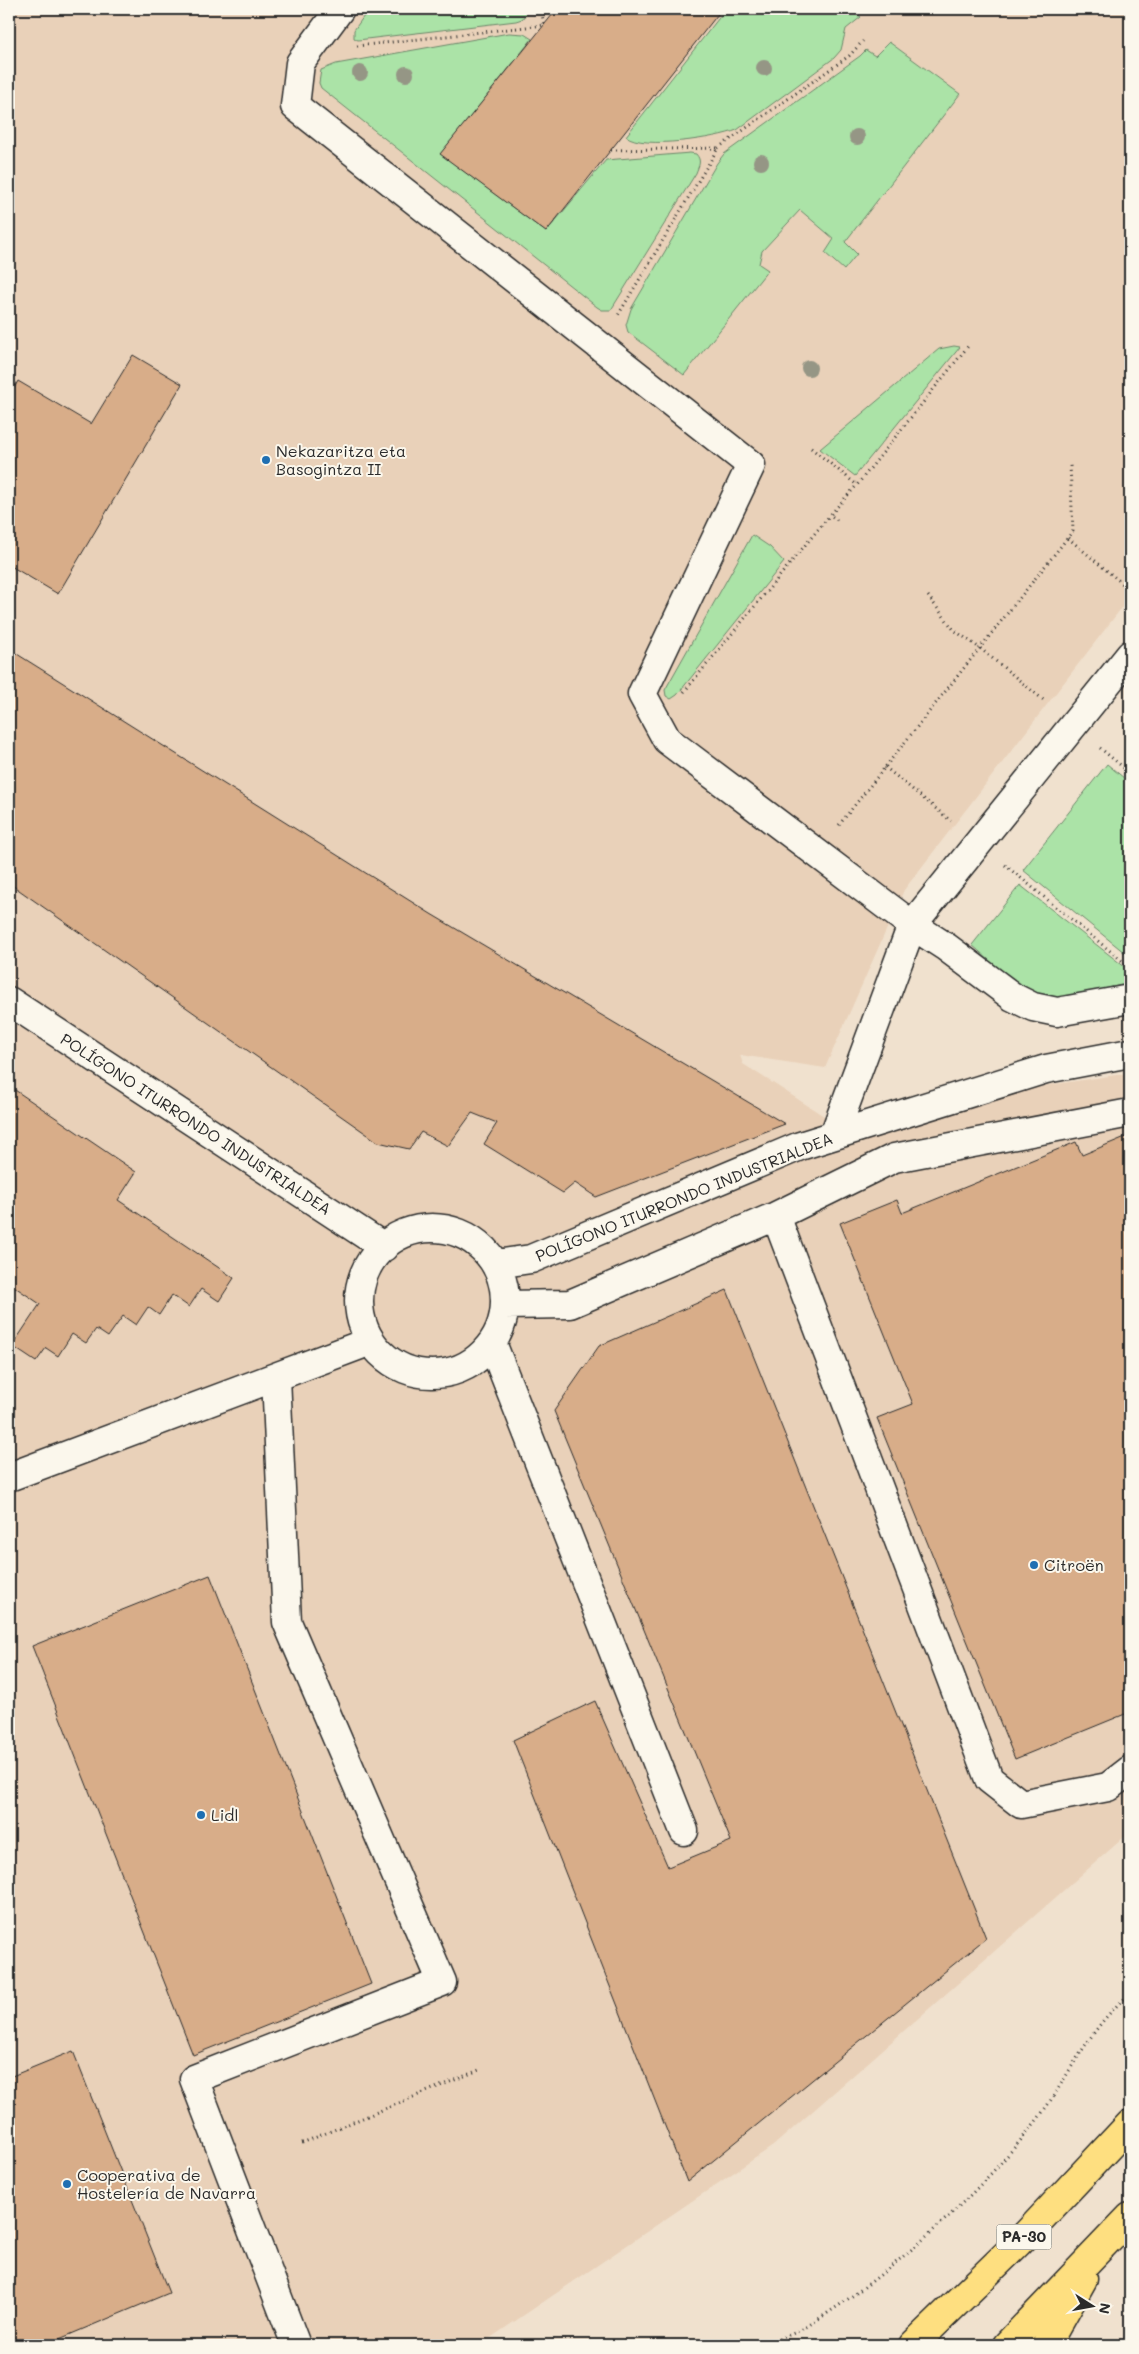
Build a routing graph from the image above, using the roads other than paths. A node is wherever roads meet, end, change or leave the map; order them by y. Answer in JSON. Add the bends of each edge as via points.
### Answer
{"nodes":[{"id":1,"x":340,"y":9,"type":"edge"},
{"id":2,"x":1130,"y":655,"type":"edge"},
{"id":3,"x":912,"y":925,"type":"junction"},
{"id":4,"x":1130,"y":999,"type":"edge"},
{"id":5,"x":9,"y":1001,"type":"edge"},
{"id":6,"x":1130,"y":1053,"type":"edge"},
{"id":7,"x":1130,"y":1113,"type":"edge"},
{"id":8,"x":834,"y":1135,"type":"junction"},
{"id":9,"x":776,"y":1216,"type":"junction"},
{"id":10,"x":384,"y":1247,"type":"junction"},
{"id":11,"x":496,"y":1264,"type":"junction"},
{"id":12,"x":505,"y":1305,"type":"junction"},
{"id":13,"x":371,"y":1342,"type":"junction"},
{"id":14,"x":492,"y":1343,"type":"junction"},
{"id":15,"x":276,"y":1377,"type":"junction"},
{"id":16,"x":9,"y":1477,"type":"edge"},
{"id":17,"x":1130,"y":1770,"type":"edge"},
{"id":18,"x":684,"y":1831,"type":"dead end"},
{"id":19,"x":1130,"y":2124,"type":"edge"},
{"id":20,"x":1130,"y":2217,"type":"edge"},
{"id":21,"x":1103,"y":2245,"type":"junction"},
{"id":22,"x":296,"y":2345,"type":"edge"},
{"id":23,"x":913,"y":2345,"type":"edge"},
{"id":24,"x":1007,"y":2345,"type":"edge"},
{"id":25,"x":1046,"y":2345,"type":"edge"}],
"edges":[{"from":1,"to":3,"type":"street","via":[[300,63],[295,106],[751,465],[642,694],[667,740]]},
{"from":2,"to":3,"type":"street"},
{"from":3,"to":4,"type":"street","via":[[1013,997],[1033,1007],[1058,1012]]},
{"from":3,"to":8,"type":"street"},
{"from":5,"to":10,"type":"street","name":"POLÍGONO ITURRONDO INDUSTRIALDEA"},
{"from":6,"to":8,"type":"street","name":"POLÍGONO ITURRONDO INDUSTRIALDEA","via":[[1046,1069]]},
{"from":7,"to":9,"type":"street","via":[[894,1158]]},
{"from":8,"to":11,"type":"street","name":"POLÍGONO ITURRONDO INDUSTRIALDEA","via":[[800,1146],[531,1259]]},
{"from":9,"to":12,"type":"street","via":[[570,1304]]},
{"from":9,"to":17,"type":"street","via":[[989,1779],[1021,1804],[1108,1787]]},
{"from":10,"to":11,"type":"street","via":[[412,1230],[435,1227],[458,1232],[480,1245]]},
{"from":10,"to":13,"type":"street","via":[[374,1256],[362,1277],[358,1301],[362,1324]]},
{"from":11,"to":12,"type":"street","via":[[504,1288]]},
{"from":12,"to":14,"type":"street","via":[[505,1313]]},
{"from":13,"to":14,"type":"street","via":[[390,1362],[411,1372],[436,1375],[460,1370],[481,1356]]},
{"from":13,"to":15,"type":"street"},
{"from":14,"to":18,"type":"street"},
{"from":15,"to":16,"type":"street"},
{"from":15,"to":22,"type":"street","via":[[287,1622],[442,1982],[194,2079]]},
{"from":19,"to":23,"type":"highway","number":"PA-30","via":[[1018,2242]]},
{"from":20,"to":21,"type":"highway"},
{"from":21,"to":24,"type":"highway"},
{"from":21,"to":25,"type":"highway"}]}
